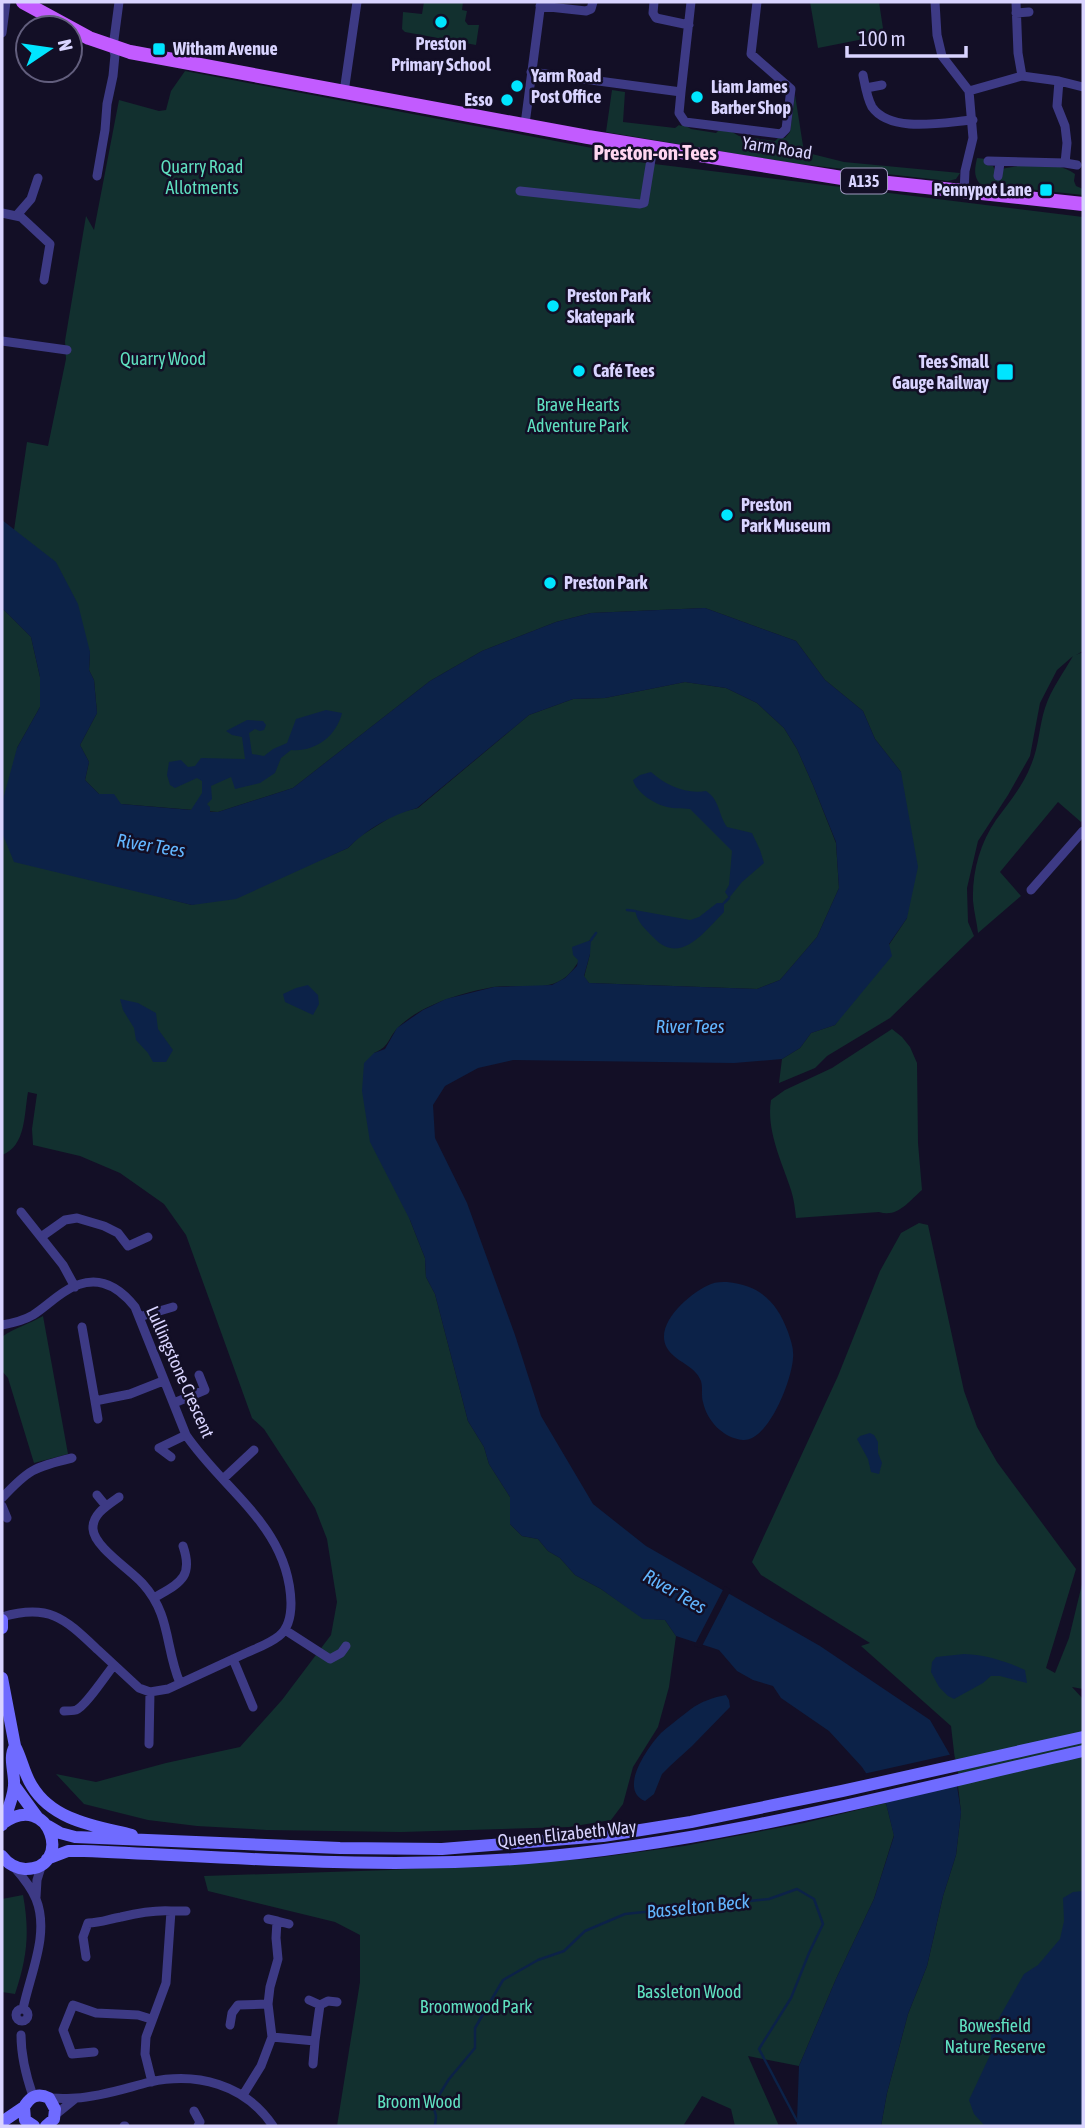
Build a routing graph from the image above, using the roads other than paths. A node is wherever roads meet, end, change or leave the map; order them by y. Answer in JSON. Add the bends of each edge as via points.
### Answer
{"nodes":[{"id":1,"x":6,"y":2,"type":"edge"},
{"id":2,"x":23,"y":2,"type":"edge"},
{"id":3,"x":119,"y":2,"type":"edge"},
{"id":4,"x":356,"y":2,"type":"edge"},
{"id":5,"x":593,"y":2,"type":"edge"},
{"id":6,"x":654,"y":2,"type":"edge"},
{"id":7,"x":691,"y":2,"type":"edge"},
{"id":8,"x":757,"y":2,"type":"edge"},
{"id":9,"x":935,"y":2,"type":"edge"},
{"id":10,"x":1016,"y":2,"type":"edge"},
{"id":11,"x":541,"y":4,"type":"edge"},
{"id":12,"x":1029,"y":12,"type":"dead end"},
{"id":13,"x":1016,"y":13,"type":"junction"},
{"id":14,"x":689,"y":25,"type":"junction"},
{"id":15,"x":2,"y":33,"type":"edge"},
{"id":16,"x":113,"y":47,"type":"junction"},
{"id":17,"x":531,"y":72,"type":"junction"},
{"id":18,"x":863,"y":75,"type":"dead end"},
{"id":19,"x":1022,"y":76,"type":"junction"},
{"id":20,"x":1059,"y":81,"type":"junction"},
{"id":21,"x":882,"y":85,"type":"dead end"},
{"id":22,"x":1083,"y":87,"type":"edge"},
{"id":23,"x":866,"y":88,"type":"junction"},
{"id":24,"x":344,"y":92,"type":"junction"},
{"id":25,"x":681,"y":92,"type":"junction"},
{"id":26,"x":969,"y":92,"type":"junction"},
{"id":27,"x":973,"y":120,"type":"junction"},
{"id":28,"x":525,"y":124,"type":"junction"},
{"id":29,"x":653,"y":147,"type":"junction"},
{"id":30,"x":988,"y":161,"type":"dead end"},
{"id":31,"x":1000,"y":163,"type":"junction"},
{"id":32,"x":1065,"y":163,"type":"junction"},
{"id":33,"x":1077,"y":164,"type":"dead end"},
{"id":34,"x":97,"y":176,"type":"dead end"},
{"id":35,"x":998,"y":176,"type":"dead end"},
{"id":36,"x":38,"y":178,"type":"dead end"},
{"id":37,"x":520,"y":191,"type":"dead end"},
{"id":38,"x":964,"y":192,"type":"junction"},
{"id":39,"x":1083,"y":204,"type":"edge"},
{"id":40,"x":2,"y":213,"type":"edge"},
{"id":41,"x":17,"y":215,"type":"junction"},
{"id":42,"x":44,"y":280,"type":"dead end"},
{"id":43,"x":2,"y":341,"type":"edge"},
{"id":44,"x":66,"y":349,"type":"dead end"},
{"id":45,"x":1083,"y":831,"type":"edge"},
{"id":46,"x":1031,"y":890,"type":"dead end"},
{"id":47,"x":21,"y":1212,"type":"dead end"},
{"id":48,"x":41,"y":1237,"type":"junction"},
{"id":49,"x":148,"y":1237,"type":"dead end"},
{"id":50,"x":75,"y":1287,"type":"junction"},
{"id":51,"x":173,"y":1307,"type":"dead end"},
{"id":52,"x":139,"y":1317,"type":"junction"},
{"id":53,"x":2,"y":1325,"type":"edge"},
{"id":54,"x":82,"y":1327,"type":"dead end"},
{"id":55,"x":199,"y":1375,"type":"dead end"},
{"id":56,"x":163,"y":1381,"type":"junction"},
{"id":57,"x":95,"y":1401,"type":"junction"},
{"id":58,"x":174,"y":1403,"type":"junction"},
{"id":59,"x":98,"y":1419,"type":"dead end"},
{"id":60,"x":187,"y":1435,"type":"junction"},
{"id":61,"x":254,"y":1450,"type":"dead end"},
{"id":62,"x":171,"y":1457,"type":"dead end"},
{"id":63,"x":72,"y":1458,"type":"dead end"},
{"id":64,"x":223,"y":1479,"type":"junction"},
{"id":65,"x":97,"y":1495,"type":"dead end"},
{"id":66,"x":119,"y":1497,"type":"dead end"},
{"id":67,"x":2,"y":1498,"type":"edge"},
{"id":68,"x":106,"y":1506,"type":"junction"},
{"id":69,"x":2,"y":1507,"type":"edge"},
{"id":70,"x":7,"y":1518,"type":"dead end"},
{"id":71,"x":183,"y":1546,"type":"dead end"},
{"id":72,"x":154,"y":1598,"type":"junction"},
{"id":73,"x":2,"y":1618,"type":"edge"},
{"id":74,"x":2,"y":1628,"type":"edge"},
{"id":75,"x":285,"y":1630,"type":"junction"},
{"id":76,"x":346,"y":1646,"type":"dead end"},
{"id":77,"x":233,"y":1660,"type":"junction"},
{"id":78,"x":114,"y":1665,"type":"junction"},
{"id":79,"x":2,"y":1678,"type":"edge"},
{"id":80,"x":180,"y":1683,"type":"junction"},
{"id":81,"x":150,"y":1692,"type":"junction"},
{"id":82,"x":253,"y":1707,"type":"dead end"},
{"id":83,"x":64,"y":1711,"type":"dead end"},
{"id":84,"x":1083,"y":1737,"type":"edge"},
{"id":85,"x":149,"y":1744,"type":"dead end"},
{"id":86,"x":15,"y":1746,"type":"junction"},
{"id":87,"x":1083,"y":1751,"type":"edge"},
{"id":88,"x":14,"y":1785,"type":"junction"},
{"id":89,"x":43,"y":1822,"type":"junction"},
{"id":90,"x":2,"y":1825,"type":"edge"},
{"id":91,"x":146,"y":1839,"type":"junction"},
{"id":92,"x":6,"y":1861,"type":"edge"},
{"id":93,"x":44,"y":1862,"type":"junction"},
{"id":94,"x":36,"y":1898,"type":"junction"},
{"id":95,"x":171,"y":1911,"type":"junction"},
{"id":96,"x":186,"y":1911,"type":"dead end"},
{"id":97,"x":289,"y":1924,"type":"dead end"},
{"id":98,"x":86,"y":1957,"type":"dead end"},
{"id":99,"x":309,"y":2000,"type":"dead end"},
{"id":100,"x":337,"y":2002,"type":"dead end"},
{"id":101,"x":268,"y":2004,"type":"junction"},
{"id":102,"x":320,"y":2005,"type":"junction"},
{"id":103,"x":23,"y":2009,"type":"dead end"},
{"id":104,"x":151,"y":2019,"type":"junction"},
{"id":105,"x":230,"y":2025,"type":"dead end"},
{"id":106,"x":21,"y":2035,"type":"dead end"},
{"id":107,"x":272,"y":2037,"type":"junction"},
{"id":108,"x":315,"y":2041,"type":"junction"},
{"id":109,"x":94,"y":2052,"type":"dead end"},
{"id":110,"x":313,"y":2064,"type":"dead end"},
{"id":111,"x":152,"y":2082,"type":"junction"},
{"id":112,"x":243,"y":2095,"type":"junction"},
{"id":113,"x":33,"y":2096,"type":"junction"},
{"id":114,"x":49,"y":2098,"type":"junction"},
{"id":115,"x":76,"y":2098,"type":"junction"},
{"id":116,"x":23,"y":2107,"type":"junction"},
{"id":117,"x":194,"y":2111,"type":"dead end"},
{"id":118,"x":2,"y":2122,"type":"edge"},
{"id":119,"x":51,"y":2122,"type":"edge"},
{"id":120,"x":28,"y":2126,"type":"edge"},
{"id":121,"x":198,"y":2126,"type":"edge"},
{"id":122,"x":273,"y":2126,"type":"edge"}],
"edges":[{"from":1,"to":15,"type":"street"},
{"from":2,"to":16,"type":"main road","name":"Yarm Road","number":"A135"},
{"from":3,"to":16,"type":"street"},
{"from":4,"to":24,"type":"street"},
{"from":5,"to":11,"type":"street","via":[[588,11]]},
{"from":6,"to":14,"type":"street","via":[[656,18]]},
{"from":7,"to":14,"type":"street"},
{"from":8,"to":25,"type":"street","via":[[751,54],[790,89],[784,132],[778,135],[685,122],[679,113]]},
{"from":9,"to":26,"type":"street","via":[[942,56]]},
{"from":10,"to":13,"type":"street"},
{"from":11,"to":17,"type":"street"},
{"from":12,"to":13,"type":"street"},
{"from":13,"to":19,"type":"street"},
{"from":14,"to":25,"type":"street"},
{"from":16,"to":24,"type":"main road","name":"Yarm Road","number":"A135"},
{"from":16,"to":34,"type":"street","via":[[113,76]]},
{"from":17,"to":25,"type":"street"},
{"from":17,"to":28,"type":"street"},
{"from":18,"to":23,"type":"street"},
{"from":19,"to":20,"type":"street"},
{"from":19,"to":26,"type":"street"},
{"from":20,"to":22,"type":"street"},
{"from":20,"to":32,"type":"street","via":[[1056,106],[1065,126]]},
{"from":21,"to":23,"type":"street"},
{"from":23,"to":27,"type":"street","via":[[873,107],[886,119],[906,124]]},
{"from":24,"to":28,"type":"main road","name":"Yarm Road","number":"A135"},
{"from":26,"to":27,"type":"street"},
{"from":27,"to":38,"type":"street"},
{"from":28,"to":29,"type":"main road","name":"Yarm Road","number":"A135"},
{"from":29,"to":37,"type":"street","via":[[644,203]]},
{"from":29,"to":38,"type":"main road","name":"Yarm Road","number":"A135","via":[[842,178]]},
{"from":30,"to":31,"type":"street"},
{"from":31,"to":32,"type":"street"},
{"from":31,"to":35,"type":"street"},
{"from":32,"to":33,"type":"street"},
{"from":36,"to":41,"type":"street","via":[[31,199]]},
{"from":38,"to":39,"type":"main road","name":"Yarm Road","number":"A135"},
{"from":40,"to":41,"type":"street"},
{"from":41,"to":42,"type":"street","via":[[50,244]]},
{"from":43,"to":44,"type":"street"},
{"from":45,"to":46,"type":"street"},
{"from":47,"to":48,"type":"street"},
{"from":48,"to":49,"type":"street","via":[[76,1217],[118,1233],[128,1246]]},
{"from":48,"to":50,"type":"street"},
{"from":50,"to":52,"type":"street","name":"Lullingstone Crescent","via":[[104,1283],[123,1292]]},
{"from":50,"to":53,"type":"street","name":"Lullingstone Crescent","via":[[32,1316]]},
{"from":51,"to":52,"type":"street"},
{"from":52,"to":56,"type":"street","name":"Lullingstone Crescent"},
{"from":54,"to":57,"type":"street"},
{"from":55,"to":58,"type":"street","via":[[205,1390]]},
{"from":56,"to":57,"type":"street"},
{"from":56,"to":58,"type":"street","name":"Lullingstone Crescent"},
{"from":57,"to":59,"type":"street"},
{"from":58,"to":60,"type":"street","name":"Lullingstone Crescent"},
{"from":60,"to":62,"type":"street","via":[[155,1445]]},
{"from":60,"to":64,"type":"street","name":"Lullingstone Crescent"},
{"from":61,"to":64,"type":"street"},
{"from":63,"to":67,"type":"street","via":[[59,1466],[34,1468]]},
{"from":64,"to":75,"type":"street","name":"Lullingstone Crescent","via":[[280,1550],[291,1598]]},
{"from":65,"to":68,"type":"street"},
{"from":66,"to":68,"type":"street"},
{"from":68,"to":72,"type":"street","via":[[95,1517],[95,1538]]},
{"from":69,"to":70,"type":"street"},
{"from":71,"to":72,"type":"street","via":[[187,1569],[178,1585]]},
{"from":72,"to":80,"type":"street"},
{"from":73,"to":74,"type":"street"},
{"from":73,"to":78,"type":"street","via":[[32,1611],[48,1613],[74,1627]]},
{"from":75,"to":76,"type":"street","via":[[330,1659]]},
{"from":75,"to":77,"type":"street"},
{"from":77,"to":80,"type":"street"},
{"from":77,"to":82,"type":"street"},
{"from":78,"to":81,"type":"street"},
{"from":78,"to":83,"type":"street","via":[[88,1701],[76,1710]]},
{"from":79,"to":86,"type":"street"},
{"from":80,"to":81,"type":"street"},
{"from":81,"to":85,"type":"street"},
{"from":84,"to":91,"type":"street","name":"Queen Elizabeth Way","via":[[842,1791],[603,1836],[442,1849]]},
{"from":86,"to":88,"type":"street","via":[[11,1753]]},
{"from":86,"to":91,"type":"street","via":[[33,1788],[50,1806],[74,1821]]},
{"from":87,"to":93,"type":"street","name":"Queen Elizabeth Way","via":[[694,1836],[528,1858],[340,1862],[84,1851]]},
{"from":88,"to":89,"type":"street"},
{"from":88,"to":90,"type":"street"},
{"from":89,"to":90,"type":"street","via":[[26,1815]]},
{"from":89,"to":91,"type":"street","name":"Queen Elizabeth Way","via":[[75,1837]]},
{"from":89,"to":93,"type":"street","via":[[53,1842]]},
{"from":92,"to":93,"type":"street","name":"Queen Elizabeth Way","via":[[33,1868]]},
{"from":92,"to":94,"type":"street"},
{"from":93,"to":94,"type":"street"},
{"from":94,"to":103,"type":"street","via":[[40,1935]]},
{"from":95,"to":96,"type":"street"},
{"from":95,"to":98,"type":"street","via":[[89,1923],[83,1937]]},
{"from":95,"to":104,"type":"street","via":[[166,1983]]},
{"from":97,"to":101,"type":"street","via":[[273,1920],[278,1959]]},
{"from":99,"to":102,"type":"street"},
{"from":100,"to":102,"type":"street"},
{"from":101,"to":105,"type":"street","via":[[238,2005]]},
{"from":101,"to":107,"type":"street"},
{"from":102,"to":108,"type":"street"},
{"from":104,"to":109,"type":"street","via":[[96,2013],[73,2005],[63,2030],[72,2054]]},
{"from":104,"to":111,"type":"street","via":[[145,2054]]},
{"from":106,"to":113,"type":"street","via":[[24,2072]]},
{"from":107,"to":108,"type":"street"},
{"from":107,"to":112,"type":"street"},
{"from":108,"to":110,"type":"street"},
{"from":111,"to":112,"type":"street","via":[[202,2079]]},
{"from":111,"to":115,"type":"street"},
{"from":112,"to":122,"type":"street"},
{"from":113,"to":114,"type":"street"},
{"from":113,"to":116,"type":"street"},
{"from":114,"to":115,"type":"street"},
{"from":114,"to":119,"type":"street","via":[[53,2103]]},
{"from":115,"to":119,"type":"street"},
{"from":116,"to":118,"type":"street"},
{"from":116,"to":120,"type":"street"},
{"from":117,"to":121,"type":"street"}]}
